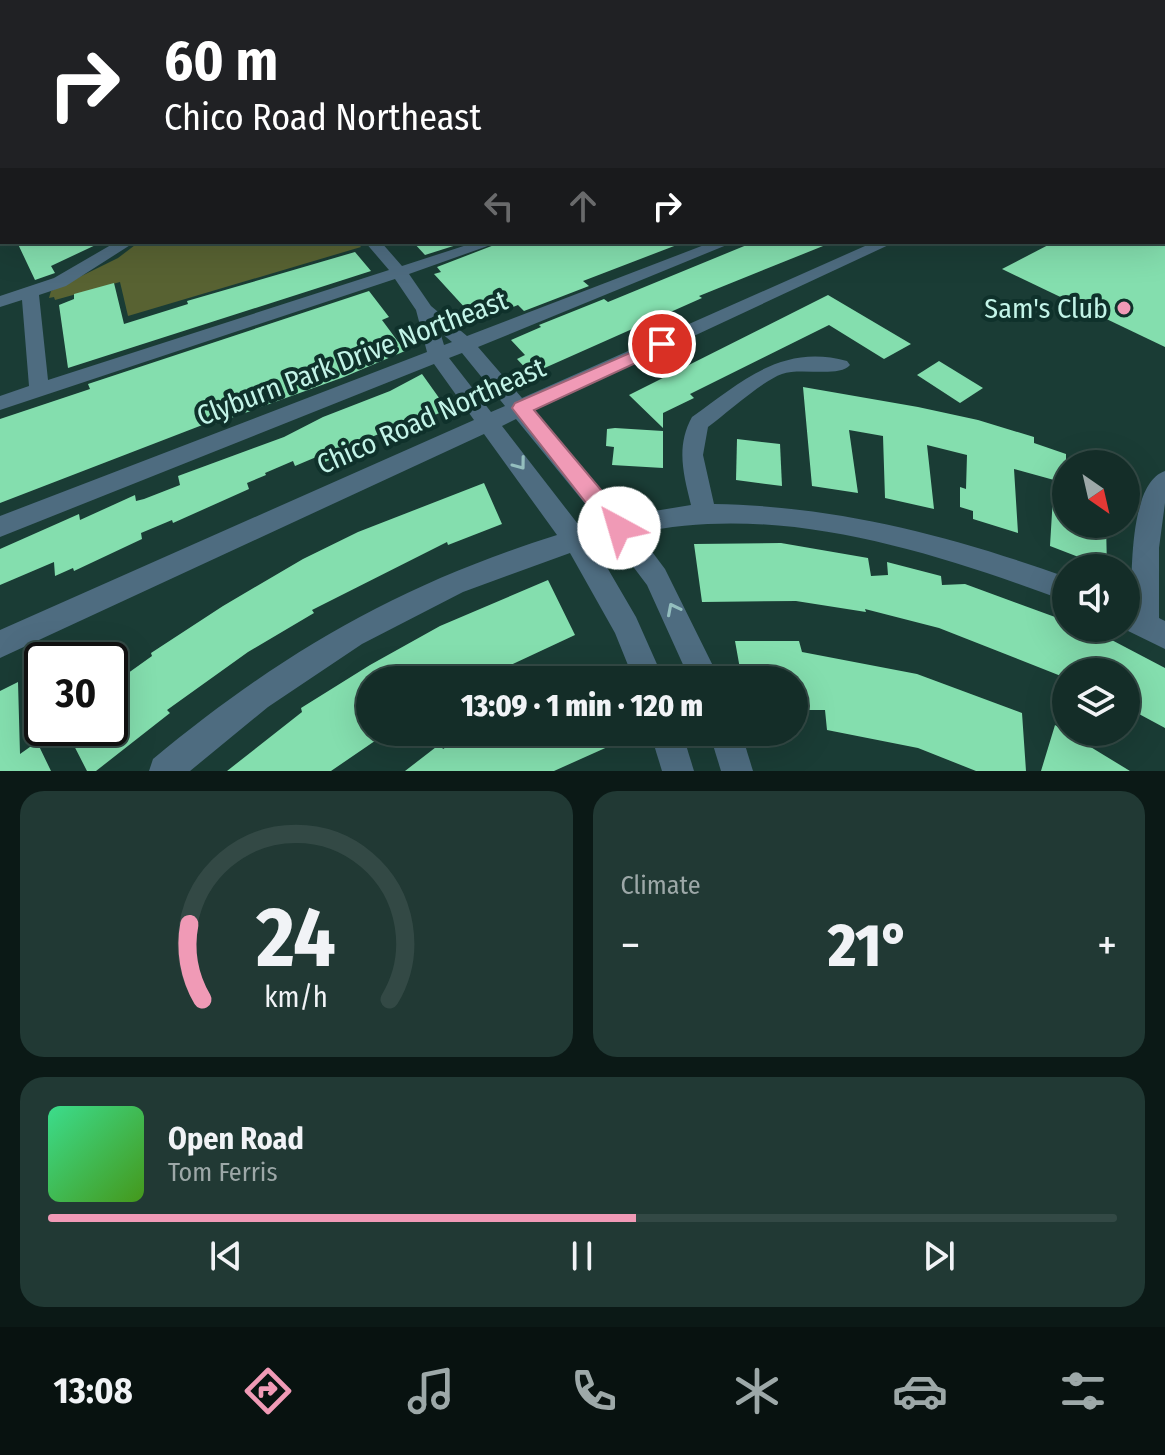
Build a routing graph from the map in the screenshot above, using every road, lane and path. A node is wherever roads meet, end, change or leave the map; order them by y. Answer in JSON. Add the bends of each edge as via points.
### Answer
{"nodes":[{"id":1,"x":124,"y":244,"type":"edge"},
{"id":2,"x":375,"y":244,"type":"edge"},
{"id":3,"x":485,"y":244,"type":"edge"},
{"id":4,"x":721,"y":244,"type":"edge"},
{"id":5,"x":883,"y":244,"type":"edge"},
{"id":6,"x":399,"y":272,"type":"junction"},
{"id":7,"x":30,"y":294,"type":"junction"},
{"id":8,"x":0,"y":302,"type":"edge"},
{"id":9,"x":425,"y":310,"type":"junction"},
{"id":10,"x":465,"y":344,"type":"junction"},
{"id":11,"x":437,"y":355,"type":"junction"},
{"id":12,"x":840,"y":365,"type":"dead end"},
{"id":13,"x":39,"y":390,"type":"junction"},
{"id":14,"x":0,"y":403,"type":"edge"},
{"id":15,"x":521,"y":408,"type":"junction"},
{"id":16,"x":488,"y":423,"type":"junction"},
{"id":17,"x":1165,"y":480,"type":"edge"},
{"id":18,"x":705,"y":514,"type":"junction"},
{"id":19,"x":0,"y":527,"type":"edge"},
{"id":20,"x":619,"y":528,"type":"junction"},
{"id":21,"x":576,"y":540,"type":"junction"},
{"id":22,"x":1052,"y":584,"type":"edge"},
{"id":23,"x":1145,"y":625,"type":"edge"},
{"id":24,"x":0,"y":644,"type":"edge"},
{"id":25,"x":643,"y":666,"type":"edge"},
{"id":26,"x":698,"y":666,"type":"edge"},
{"id":27,"x":670,"y":746,"type":"edge"},
{"id":28,"x":729,"y":746,"type":"edge"},
{"id":29,"x":165,"y":771,"type":"edge"},
{"id":30,"x":678,"y":771,"type":"edge"},
{"id":31,"x":737,"y":771,"type":"edge"}],
"edges":[{"from":1,"to":7,"type":"street","via":[[84,270]]},
{"from":2,"to":6,"type":"street"},
{"from":3,"to":6,"type":"street"},
{"from":4,"to":10,"type":"street","name":"Clyburn Park Drive Northeast"},
{"from":5,"to":15,"type":"street","name":"Chico Road Northeast"},
{"from":6,"to":9,"type":"street"},
{"from":6,"to":13,"type":"street"},
{"from":7,"to":8,"type":"street"},
{"from":7,"to":13,"type":"street"},
{"from":9,"to":10,"type":"street"},
{"from":9,"to":11,"type":"street"},
{"from":10,"to":11,"type":"street","name":"Clyburn Park Drive Northeast"},
{"from":10,"to":15,"type":"street"},
{"from":11,"to":16,"type":"street"},
{"from":11,"to":19,"type":"street","name":"Clyburn Park Drive Northeast"},
{"from":12,"to":18,"type":"street","via":[[774,369],[704,418],[695,429],[692,449]]},
{"from":13,"to":14,"type":"street"},
{"from":15,"to":16,"type":"street","name":"Chico Road Northeast"},
{"from":15,"to":20,"type":"street"},
{"from":16,"to":21,"type":"street","one_way":true},
{"from":16,"to":24,"type":"street","name":"Chico Road Northeast"},
{"from":17,"to":23,"type":"street","via":[[1151,506]]},
{"from":18,"to":20,"type":"street"},
{"from":18,"to":22,"type":"street","via":[[855,526],[928,542]]},
{"from":20,"to":21,"type":"street"},
{"from":26,"to":20,"type":"street","one_way":true,"via":[[656,577]]},
{"from":21,"to":25,"type":"street","via":[[610,592]]},
{"from":21,"to":29,"type":"street","via":[[467,576],[366,625],[263,692]]},
{"from":27,"to":30,"type":"street"},
{"from":28,"to":31,"type":"street"}]}
